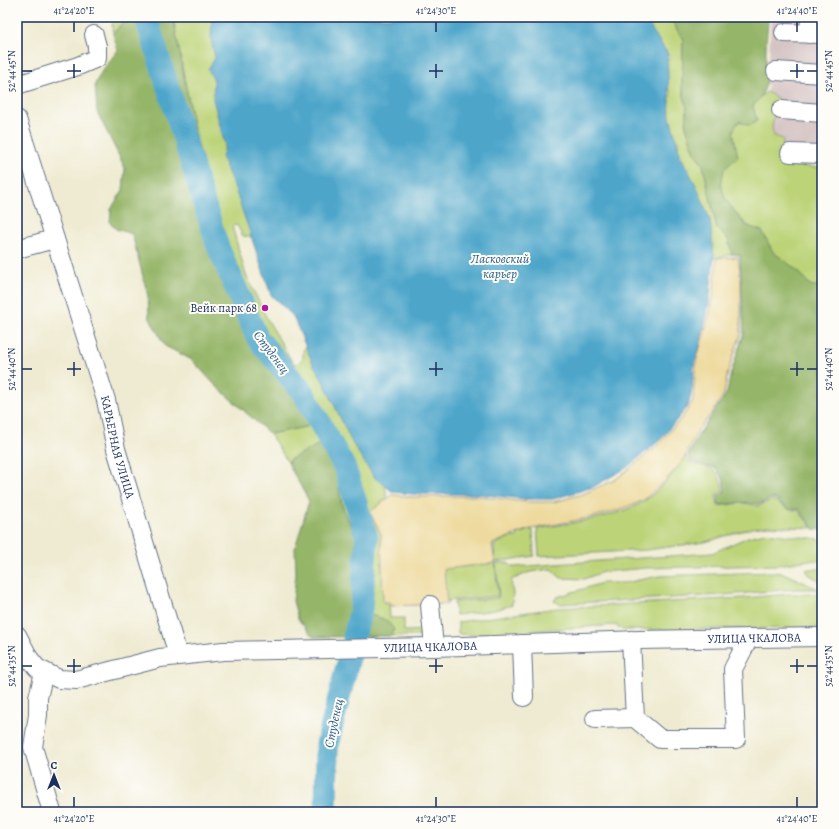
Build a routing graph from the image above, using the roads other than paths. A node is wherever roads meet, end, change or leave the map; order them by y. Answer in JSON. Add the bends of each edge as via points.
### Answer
{"nodes":[{"id":1,"x":814,"y":28,"type":"edge"},
{"id":2,"x":784,"y":32,"type":"dead end"},
{"id":3,"x":94,"y":35,"type":"dead end"},
{"id":4,"x":776,"y":71,"type":"dead end"},
{"id":5,"x":822,"y":74,"type":"edge"},
{"id":6,"x":17,"y":84,"type":"edge"},
{"id":7,"x":781,"y":110,"type":"dead end"},
{"id":8,"x":822,"y":113,"type":"edge"},
{"id":9,"x":17,"y":119,"type":"edge"},
{"id":10,"x":790,"y":153,"type":"dead end"},
{"id":11,"x":822,"y":154,"type":"edge"},
{"id":12,"x":54,"y":239,"type":"junction"},
{"id":13,"x":17,"y":249,"type":"edge"},
{"id":14,"x":430,"y":605,"type":"dead end"},
{"id":15,"x":17,"y":635,"type":"edge"},
{"id":16,"x":822,"y":637,"type":"edge"},
{"id":17,"x":750,"y":638,"type":"junction"},
{"id":18,"x":631,"y":640,"type":"junction"},
{"id":19,"x":522,"y":644,"type":"junction"},
{"id":20,"x":434,"y":647,"type":"junction"},
{"id":21,"x":178,"y":655,"type":"junction"},
{"id":22,"x":44,"y":672,"type":"junction"},
{"id":23,"x":524,"y":697,"type":"dead end"},
{"id":24,"x":635,"y":718,"type":"junction"},
{"id":25,"x":594,"y":719,"type":"dead end"},
{"id":26,"x":52,"y":812,"type":"edge"}],
"edges":[{"from":1,"to":2,"type":"street"},
{"from":3,"to":6,"type":"street","via":[[97,58]]},
{"from":4,"to":5,"type":"street"},
{"from":7,"to":8,"type":"street"},
{"from":9,"to":12,"type":"street","name":"КАРЬЕРНАЯ УЛИЦА"},
{"from":10,"to":11,"type":"street"},
{"from":12,"to":13,"type":"street"},
{"from":12,"to":21,"type":"street","name":"КАРЬЕРНАЯ УЛИЦА","via":[[106,400],[116,449]]},
{"from":14,"to":20,"type":"street"},
{"from":15,"to":22,"type":"street","name":"УЛИЦА ЧКАЛОВА","via":[[29,658]]},
{"from":16,"to":17,"type":"street","name":"УЛИЦА ЧКАЛОВА"},
{"from":17,"to":18,"type":"street","name":"УЛИЦА ЧКАЛОВА"},
{"from":17,"to":24,"type":"street","via":[[733,669],[736,739],[660,739]]},
{"from":18,"to":19,"type":"street","name":"УЛИЦА ЧКАЛОВА"},
{"from":18,"to":24,"type":"street"},
{"from":19,"to":20,"type":"street","name":"УЛИЦА ЧКАЛОВА"},
{"from":19,"to":23,"type":"street"},
{"from":20,"to":21,"type":"street","name":"УЛИЦА ЧКАЛОВА","via":[[251,650]]},
{"from":21,"to":22,"type":"street","name":"УЛИЦА ЧКАЛОВА","via":[[76,680],[59,679]]},
{"from":22,"to":26,"type":"street","via":[[38,698],[33,747]]},
{"from":24,"to":25,"type":"street"}]}
